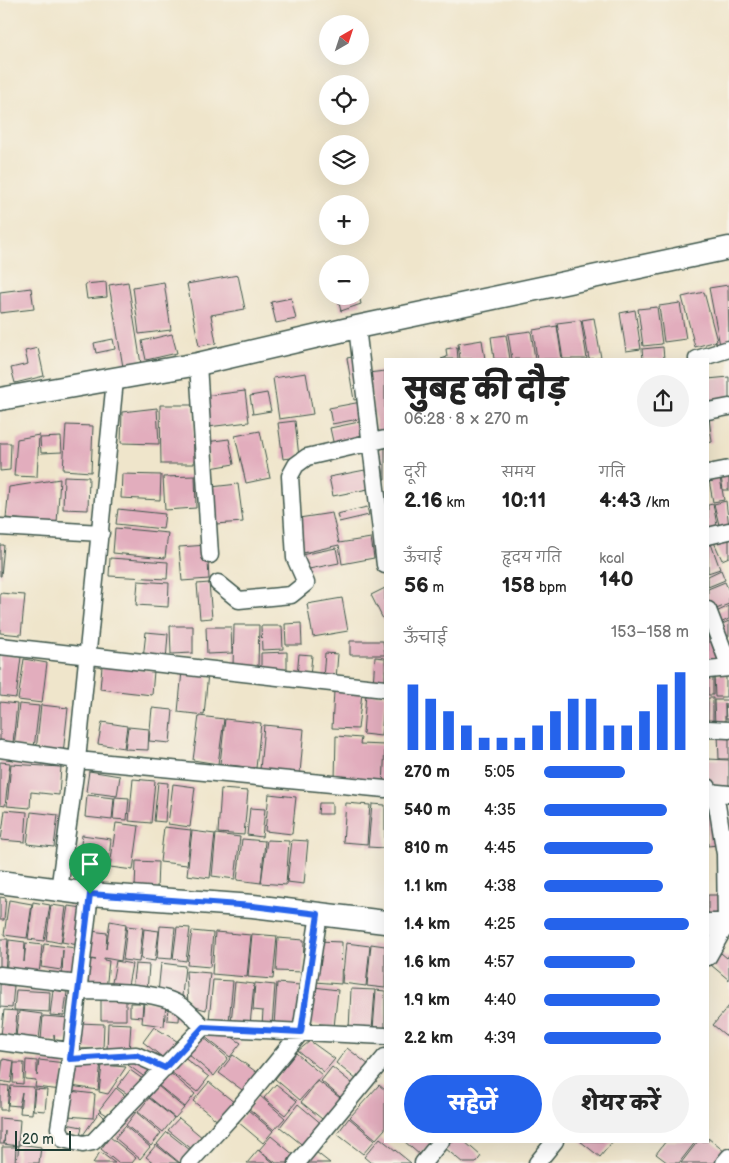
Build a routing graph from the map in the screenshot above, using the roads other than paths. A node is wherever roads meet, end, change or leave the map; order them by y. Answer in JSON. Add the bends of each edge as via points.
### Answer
{"nodes":[{"id":1,"x":729,"y":248,"type":"edge"},
{"id":2,"x":357,"y":327,"type":"junction"},
{"id":3,"x":729,"y":349,"type":"edge"},
{"id":4,"x":701,"y":358,"type":"edge"},
{"id":5,"x":198,"y":364,"type":"junction"},
{"id":6,"x":115,"y":380,"type":"junction"},
{"id":7,"x":0,"y":399,"type":"edge"},
{"id":8,"x":729,"y":407,"type":"edge"},
{"id":9,"x":709,"y":411,"type":"edge"},
{"id":10,"x":379,"y":440,"type":"edge"},
{"id":11,"x":729,"y":469,"type":"edge"},
{"id":12,"x":709,"y":473,"type":"edge"},
{"id":13,"x":0,"y":527,"type":"edge"},
{"id":14,"x":729,"y":531,"type":"edge"},
{"id":15,"x":100,"y":534,"type":"junction"},
{"id":16,"x":709,"y":536,"type":"edge"},
{"id":17,"x":384,"y":544,"type":"edge"},
{"id":18,"x":210,"y":555,"type":"dead end"},
{"id":19,"x":218,"y":582,"type":"dead end"},
{"id":20,"x":709,"y":613,"type":"edge"},
{"id":21,"x":0,"y":646,"type":"edge"},
{"id":22,"x":86,"y":656,"type":"junction"},
{"id":23,"x":729,"y":667,"type":"edge"},
{"id":24,"x":709,"y":670,"type":"edge"},
{"id":25,"x":384,"y":689,"type":"edge"},
{"id":26,"x":709,"y":729,"type":"edge"},
{"id":27,"x":729,"y":730,"type":"edge"},
{"id":28,"x":0,"y":749,"type":"edge"},
{"id":29,"x":77,"y":760,"type":"junction"},
{"id":30,"x":384,"y":789,"type":"edge"},
{"id":31,"x":709,"y":791,"type":"edge"},
{"id":32,"x":709,"y":793,"type":"edge"},
{"id":33,"x":729,"y":794,"type":"edge"},
{"id":34,"x":721,"y":852,"type":"edge"},
{"id":35,"x":0,"y":882,"type":"edge"},
{"id":36,"x":59,"y":890,"type":"junction"},
{"id":37,"x":90,"y":894,"type":"junction"},
{"id":38,"x":318,"y":914,"type":"junction"},
{"id":39,"x":384,"y":922,"type":"edge"},
{"id":40,"x":721,"y":925,"type":"edge"},
{"id":41,"x":709,"y":955,"type":"edge"},
{"id":42,"x":0,"y":975,"type":"edge"},
{"id":43,"x":79,"y":988,"type":"junction"},
{"id":44,"x":203,"y":1027,"type":"junction"},
{"id":45,"x":301,"y":1032,"type":"junction"},
{"id":46,"x":384,"y":1036,"type":"edge"},
{"id":47,"x":0,"y":1042,"type":"edge"},
{"id":48,"x":70,"y":1055,"type":"junction"},
{"id":49,"x":384,"y":1058,"type":"edge"},
{"id":50,"x":165,"y":1068,"type":"junction"},
{"id":51,"x":439,"y":1143,"type":"edge"},
{"id":52,"x":552,"y":1143,"type":"edge"},
{"id":53,"x":729,"y":1157,"type":"edge"},
{"id":54,"x":189,"y":1163,"type":"edge"},
{"id":55,"x":297,"y":1163,"type":"edge"},
{"id":56,"x":423,"y":1163,"type":"edge"},
{"id":57,"x":537,"y":1163,"type":"edge"},
{"id":58,"x":724,"y":1163,"type":"edge"}],
"edges":[{"from":1,"to":2,"type":"main road"},
{"from":2,"to":5,"type":"main road"},
{"from":2,"to":10,"type":"street"},
{"from":3,"to":4,"type":"street"},
{"from":5,"to":6,"type":"main road"},
{"from":5,"to":18,"type":"street"},
{"from":6,"to":7,"type":"main road"},
{"from":6,"to":15,"type":"street"},
{"from":8,"to":9,"type":"street"},
{"from":10,"to":17,"type":"street"},
{"from":10,"to":19,"type":"street","via":[[307,457],[296,465],[290,476],[295,558],[306,583],[291,594],[239,600]]},
{"from":11,"to":12,"type":"street"},
{"from":13,"to":15,"type":"street"},
{"from":14,"to":16,"type":"street"},
{"from":15,"to":22,"type":"street"},
{"from":20,"to":23,"type":"street"},
{"from":21,"to":22,"type":"street"},
{"from":22,"to":25,"type":"street"},
{"from":22,"to":29,"type":"street"},
{"from":23,"to":24,"type":"street"},
{"from":26,"to":27,"type":"street"},
{"from":28,"to":29,"type":"street"},
{"from":29,"to":30,"type":"street"},
{"from":29,"to":36,"type":"street"},
{"from":31,"to":33,"type":"street"},
{"from":32,"to":34,"type":"street","via":[[717,806]]},
{"from":34,"to":40,"type":"street"},
{"from":35,"to":36,"type":"main road"},
{"from":36,"to":37,"type":"main road"},
{"from":37,"to":38,"type":"main road"},
{"from":37,"to":43,"type":"street"},
{"from":38,"to":39,"type":"main road"},
{"from":38,"to":45,"type":"street"},
{"from":40,"to":41,"type":"street"},
{"from":42,"to":43,"type":"street"},
{"from":43,"to":44,"type":"street","via":[[154,997],[181,1005]]},
{"from":43,"to":48,"type":"street"},
{"from":44,"to":45,"type":"street"},
{"from":44,"to":50,"type":"street"},
{"from":45,"to":46,"type":"street"},
{"from":45,"to":54,"type":"street","via":[[238,1110]]},
{"from":47,"to":48,"type":"street"},
{"from":48,"to":50,"type":"street","via":[[136,1055]]},
{"from":48,"to":50,"type":"street","via":[[59,1128],[63,1139],[83,1144],[93,1142]]},
{"from":49,"to":55,"type":"street"},
{"from":51,"to":56,"type":"street"},
{"from":52,"to":57,"type":"street"},
{"from":53,"to":58,"type":"street"}]}
